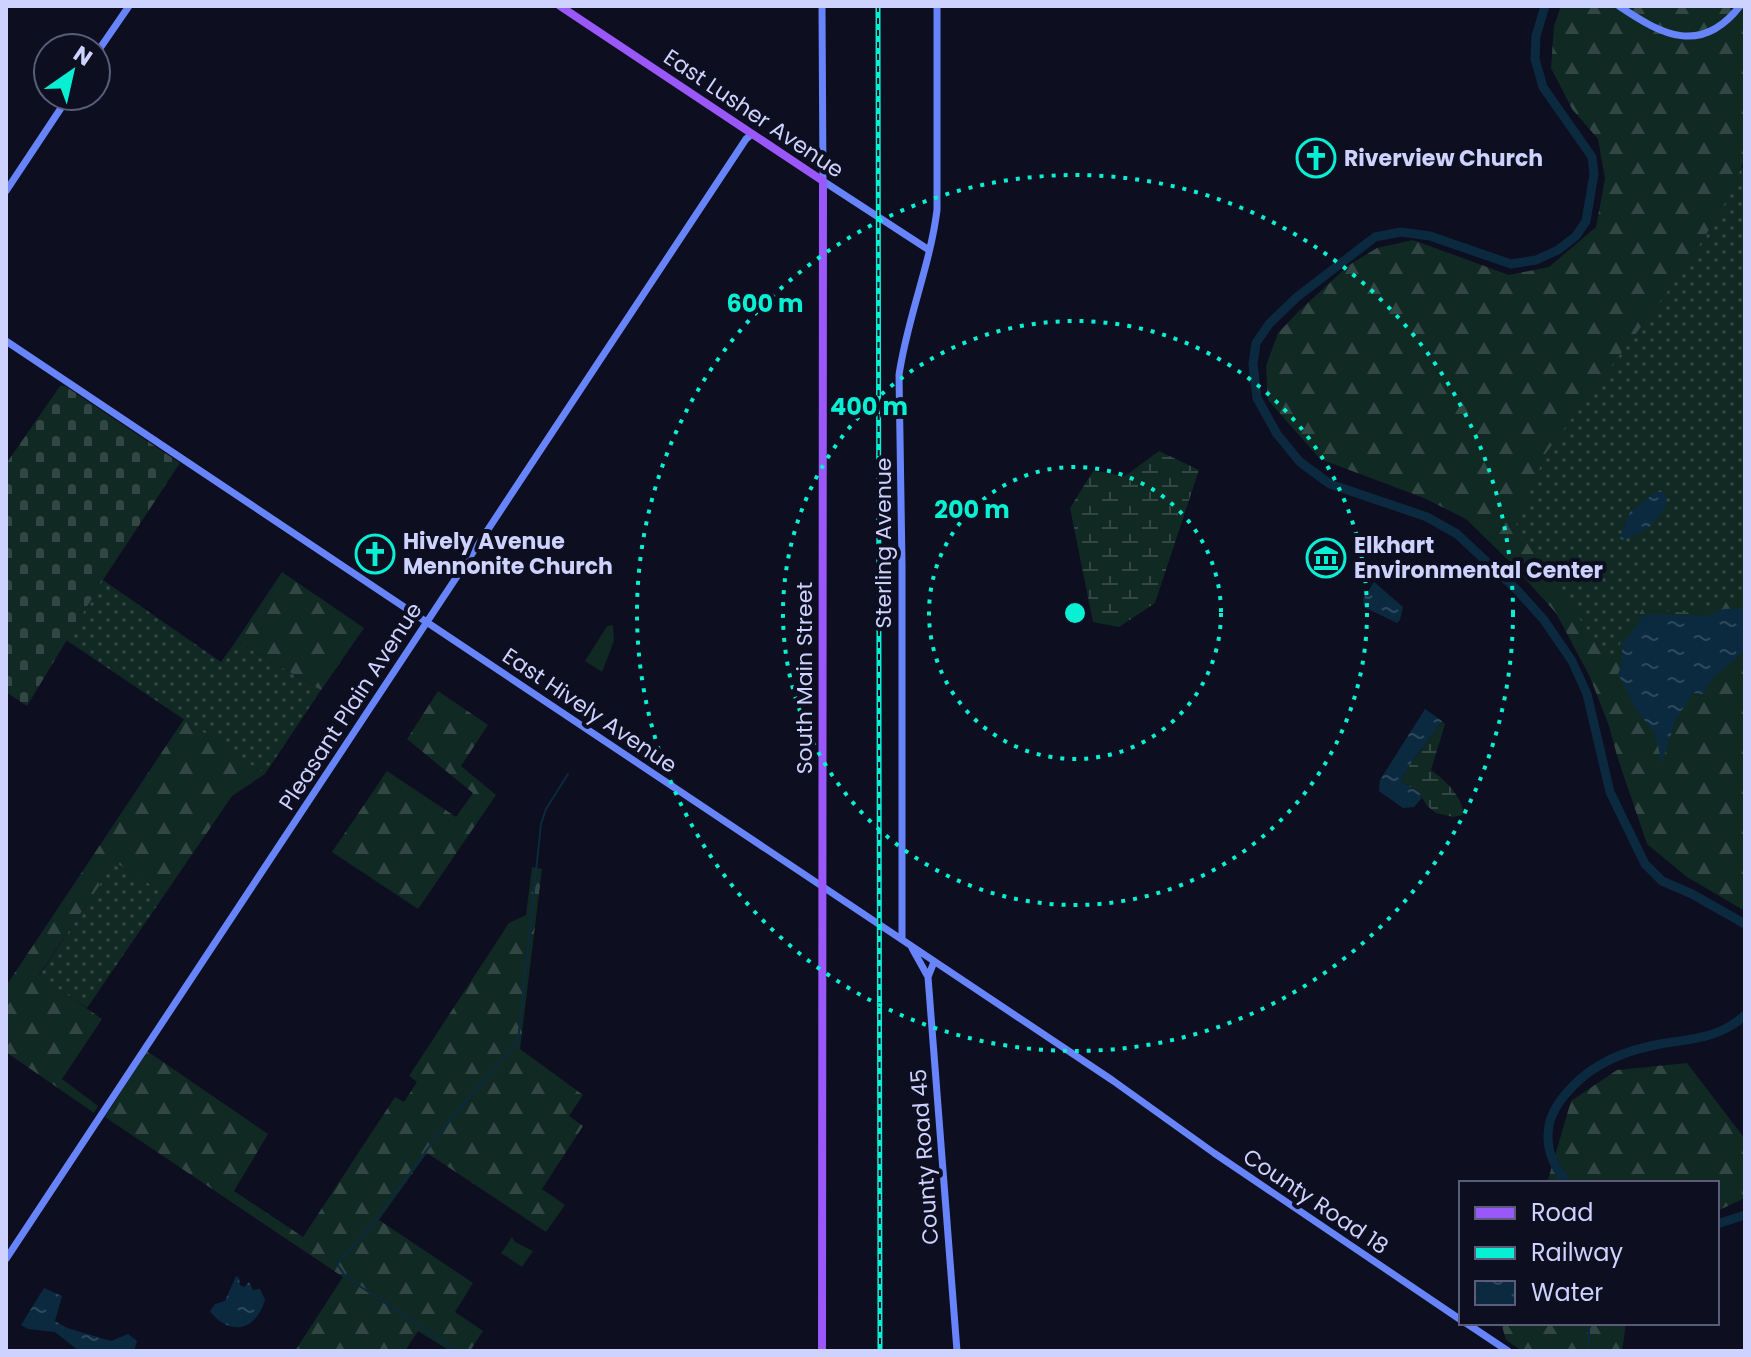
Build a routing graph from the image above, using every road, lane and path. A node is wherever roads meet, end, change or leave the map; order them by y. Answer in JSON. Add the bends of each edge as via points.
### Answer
{"nodes":[{"id":1,"x":129,"y":6,"type":"edge"},
{"id":2,"x":560,"y":6,"type":"edge"},
{"id":3,"x":822,"y":6,"type":"edge"},
{"id":4,"x":937,"y":6,"type":"edge"},
{"id":5,"x":1619,"y":6,"type":"edge"},
{"id":6,"x":1740,"y":6,"type":"edge"},
{"id":7,"x":111,"y":32,"type":"edge"},
{"id":8,"x":58,"y":112,"type":"edge"},
{"id":9,"x":752,"y":134,"type":"junction"},
{"id":10,"x":823,"y":181,"type":"junction"},
{"id":11,"x":6,"y":191,"type":"edge"},
{"id":12,"x":929,"y":250,"type":"junction"},
{"id":13,"x":6,"y":341,"type":"edge"},
{"id":14,"x":427,"y":622,"type":"junction"},
{"id":15,"x":822,"y":886,"type":"junction"},
{"id":16,"x":902,"y":939,"type":"junction"},
{"id":17,"x":910,"y":945,"type":"junction"},
{"id":18,"x":934,"y":962,"type":"junction"},
{"id":19,"x":928,"y":977,"type":"junction"},
{"id":20,"x":1154,"y":1109,"type":"joint"},
{"id":21,"x":6,"y":1259,"type":"edge"},
{"id":22,"x":1459,"y":1319,"type":"edge"},
{"id":23,"x":1468,"y":1325,"type":"edge"},
{"id":24,"x":822,"y":1351,"type":"edge"},
{"id":25,"x":957,"y":1351,"type":"edge"},
{"id":26,"x":1508,"y":1351,"type":"edge"}],
"edges":[{"from":1,"to":7,"type":"street"},
{"from":2,"to":9,"type":"main road","name":"East Lusher Avenue"},
{"from":3,"to":10,"type":"street","name":"South Main Street"},
{"from":4,"to":12,"type":"street","name":"Sterling Avenue","via":[[938,193]]},
{"from":5,"to":6,"type":"street","via":[[1655,29],[1680,36],[1711,31]]},
{"from":8,"to":11,"type":"street"},
{"from":9,"to":10,"type":"main road","name":"East Lusher Avenue"},
{"from":9,"to":14,"type":"street","name":"Pleasant Plain Avenue"},
{"from":10,"to":12,"type":"street","name":"East Lusher Avenue"},
{"from":10,"to":15,"type":"main road","name":"South Main Street"},
{"from":12,"to":16,"type":"street","name":"Sterling Avenue","via":[[899,375]]},
{"from":13,"to":14,"type":"street","name":"East Hively Avenue"},
{"from":14,"to":15,"type":"street","name":"East Hively Avenue"},
{"from":14,"to":21,"type":"street","name":"Pleasant Plain Avenue"},
{"from":15,"to":16,"type":"street","name":"East Hively Avenue"},
{"from":15,"to":24,"type":"main road","name":"South Main Street"},
{"from":16,"to":17,"type":"street","name":"East Hively Avenue"},
{"from":17,"to":18,"type":"street","name":"East Hively Avenue"},
{"from":17,"to":19,"type":"street"},
{"from":18,"to":19,"type":"street","name":"County Road 45"},
{"from":18,"to":20,"type":"street","name":"East Hively Avenue"},
{"from":19,"to":25,"type":"street","name":"County Road 45"},
{"from":20,"to":22,"type":"street","name":"County Road 18"},
{"from":23,"to":26,"type":"street","name":"County Road 18"}]}
